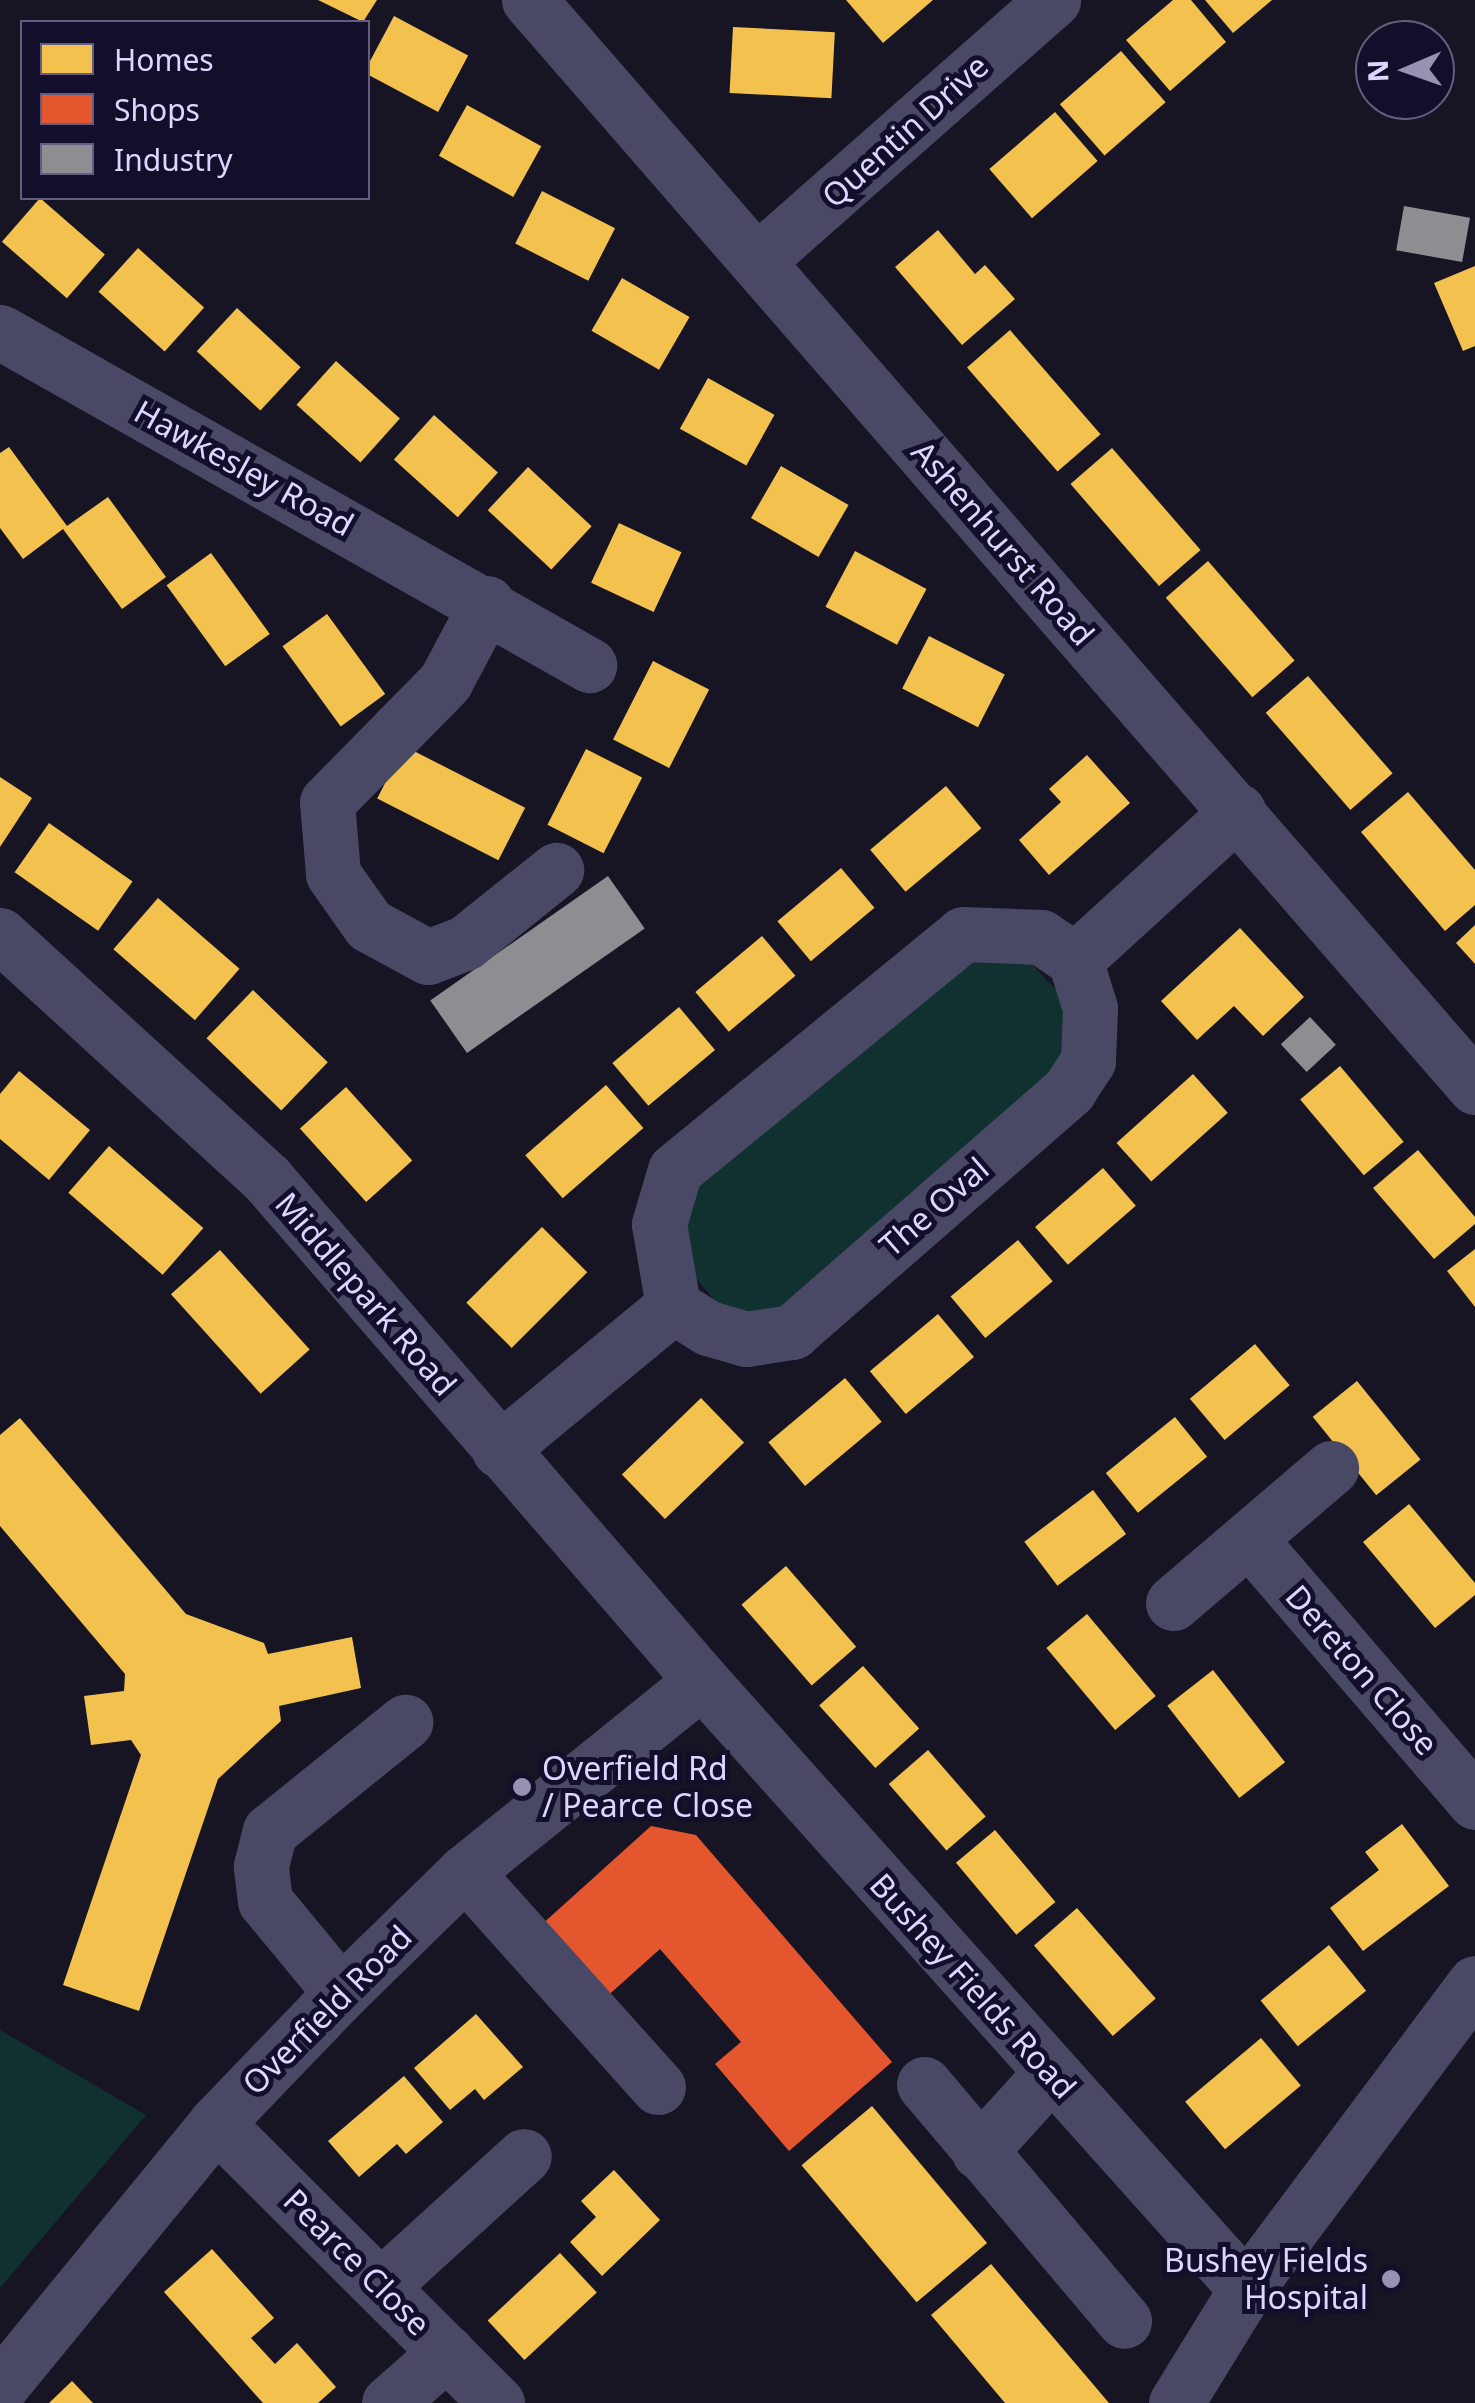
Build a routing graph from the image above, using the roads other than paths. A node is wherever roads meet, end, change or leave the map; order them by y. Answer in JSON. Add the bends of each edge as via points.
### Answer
{"nodes":[{"id":1,"x":529,"y":0,"type":"edge"},
{"id":2,"x":1053,"y":0,"type":"edge"},
{"id":3,"x":758,"y":261,"type":"junction"},
{"id":4,"x":0,"y":332,"type":"edge"},
{"id":5,"x":488,"y":603,"type":"junction"},
{"id":6,"x":590,"y":665,"type":"dead end"},
{"id":7,"x":1238,"y":811,"type":"junction"},
{"id":8,"x":556,"y":870,"type":"dead end"},
{"id":9,"x":2,"y":941,"type":"edge"},
{"id":10,"x":1074,"y":960,"type":"junction"},
{"id":11,"x":1475,"y":1088,"type":"edge"},
{"id":12,"x":672,"y":1306,"type":"junction"},
{"id":13,"x":499,"y":1450,"type":"junction"},
{"id":14,"x":1331,"y":1468,"type":"dead end"},
{"id":15,"x":1248,"y":1539,"type":"junction"},
{"id":16,"x":1174,"y":1602,"type":"dead end"},
{"id":17,"x":702,"y":1681,"type":"junction"},
{"id":18,"x":405,"y":1722,"type":"dead end"},
{"id":19,"x":1475,"y":1802,"type":"edge"},
{"id":20,"x":465,"y":1872,"type":"junction"},
{"id":21,"x":1475,"y":1983,"type":"edge"},
{"id":22,"x":341,"y":1993,"type":"junction"},
{"id":23,"x":1051,"y":2073,"type":"junction"},
{"id":24,"x":924,"y":2084,"type":"dead end"},
{"id":25,"x":658,"y":2088,"type":"dead end"},
{"id":26,"x":216,"y":2123,"type":"junction"},
{"id":27,"x":979,"y":2152,"type":"junction"},
{"id":28,"x":524,"y":2156,"type":"dead end"},
{"id":29,"x":381,"y":2286,"type":"junction"},
{"id":30,"x":1246,"y":2289,"type":"junction"},
{"id":31,"x":1124,"y":2321,"type":"dead end"},
{"id":32,"x":447,"y":2352,"type":"junction"},
{"id":33,"x":0,"y":2388,"type":"edge"},
{"id":34,"x":389,"y":2403,"type":"edge"},
{"id":35,"x":497,"y":2403,"type":"edge"},
{"id":36,"x":1176,"y":2403,"type":"edge"}],
"edges":[{"from":1,"to":3,"type":"street","name":"Ashenhurst Road"},
{"from":2,"to":3,"type":"street","name":"Quentin Drive"},
{"from":3,"to":7,"type":"street","name":"Ashenhurst Road"},
{"from":4,"to":5,"type":"street","name":"Hawkesley Road"},
{"from":5,"to":6,"type":"street","name":"Hawkesley Road"},
{"from":5,"to":8,"type":"street","via":[[445,682],[327,802],[333,874],[369,925],[428,957],[465,943]]},
{"from":7,"to":10,"type":"street"},
{"from":7,"to":11,"type":"street","name":"Ashenhurst Road"},
{"from":9,"to":13,"type":"street","name":"Middlepark Road","via":[[267,1178]]},
{"from":10,"to":12,"type":"street","via":[[1041,937],[963,934],[675,1170],[659,1224]]},
{"from":10,"to":12,"type":"street","name":"The Oval","via":[[1090,1026],[1088,1061],[1069,1090],[792,1332],[746,1340]]},
{"from":12,"to":13,"type":"street"},
{"from":13,"to":17,"type":"street","name":"Middlepark Road"},
{"from":14,"to":15,"type":"street"},
{"from":15,"to":16,"type":"street"},
{"from":15,"to":19,"type":"street","name":"Dereton Close"},
{"from":17,"to":20,"type":"street","name":"Overfield Road"},
{"from":17,"to":23,"type":"street","name":"Bushey Fields Road"},
{"from":18,"to":22,"type":"street","via":[[270,1831],[261,1866],[265,1901]]},
{"from":20,"to":22,"type":"street","name":"Overfield Road"},
{"from":20,"to":25,"type":"street"},
{"from":21,"to":30,"type":"street"},
{"from":22,"to":26,"type":"street","name":"Overfield Road"},
{"from":23,"to":27,"type":"street"},
{"from":23,"to":30,"type":"street","name":"Bushey Fields Road"},
{"from":24,"to":27,"type":"street"},
{"from":26,"to":29,"type":"street","name":"Pearce Close"},
{"from":26,"to":33,"type":"street","name":"Overfield Road"},
{"from":27,"to":31,"type":"street"},
{"from":28,"to":29,"type":"street"},
{"from":29,"to":32,"type":"street","name":"Pearce Close"},
{"from":30,"to":36,"type":"street"},
{"from":32,"to":34,"type":"street"},
{"from":32,"to":35,"type":"street","name":"Pearce Close"}]}
